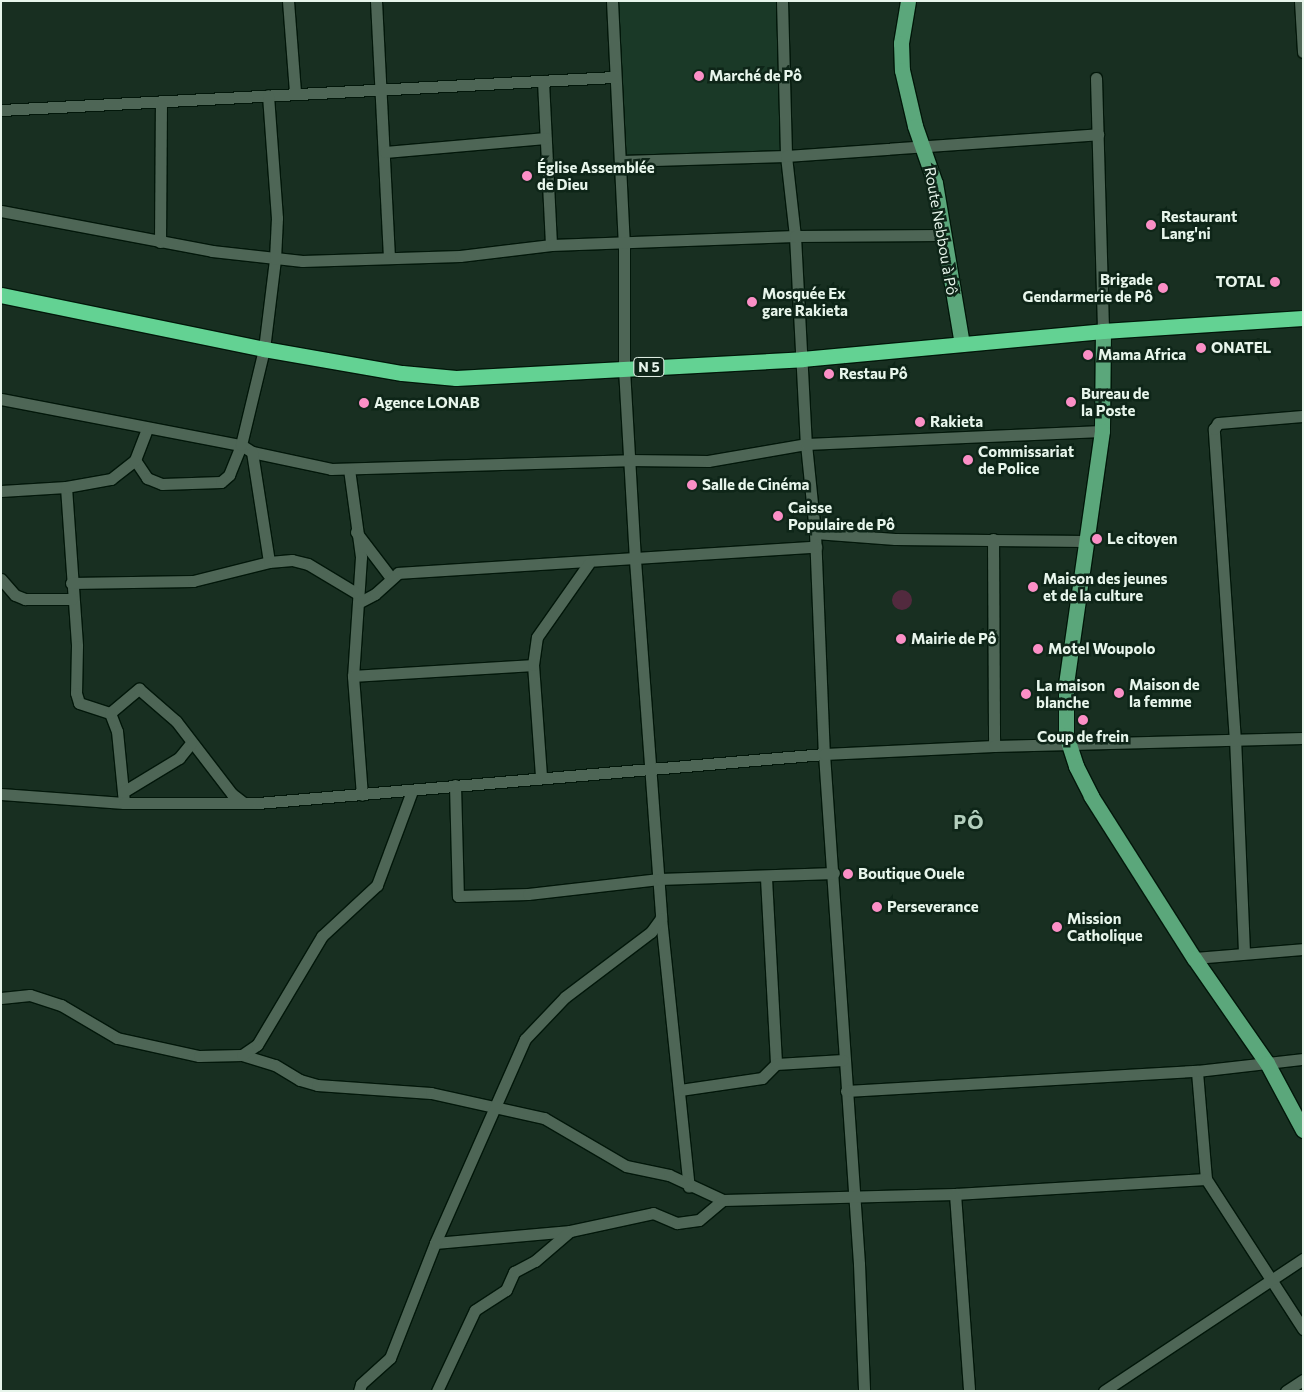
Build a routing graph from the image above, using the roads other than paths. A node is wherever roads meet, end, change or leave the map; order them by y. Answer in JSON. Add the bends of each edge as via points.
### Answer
{"nodes":[{"id":1,"x":288,"y":1,"type":"edge"},
{"id":2,"x":376,"y":1,"type":"edge"},
{"id":3,"x":612,"y":1,"type":"edge"},
{"id":4,"x":782,"y":1,"type":"edge"},
{"id":5,"x":908,"y":1,"type":"edge"},
{"id":6,"x":1300,"y":1,"type":"edge"},
{"id":7,"x":1303,"y":52,"type":"edge"},
{"id":8,"x":615,"y":77,"type":"junction"},
{"id":9,"x":1096,"y":78,"type":"dead end"},
{"id":10,"x":543,"y":82,"type":"junction"},
{"id":11,"x":381,"y":90,"type":"junction"},
{"id":12,"x":296,"y":93,"type":"junction"},
{"id":13,"x":268,"y":95,"type":"junction"},
{"id":14,"x":161,"y":101,"type":"junction"},
{"id":15,"x":1,"y":110,"type":"edge"},
{"id":16,"x":1098,"y":134,"type":"junction"},
{"id":17,"x":545,"y":138,"type":"junction"},
{"id":18,"x":922,"y":147,"type":"junction"},
{"id":19,"x":385,"y":152,"type":"junction"},
{"id":20,"x":786,"y":156,"type":"junction"},
{"id":21,"x":621,"y":162,"type":"junction"},
{"id":22,"x":1,"y":211,"type":"edge"},
{"id":23,"x":942,"y":234,"type":"junction"},
{"id":24,"x":795,"y":236,"type":"junction"},
{"id":25,"x":160,"y":242,"type":"junction"},
{"id":26,"x":624,"y":244,"type":"junction"},
{"id":27,"x":551,"y":245,"type":"junction"},
{"id":28,"x":389,"y":258,"type":"junction"},
{"id":29,"x":275,"y":259,"type":"junction"},
{"id":30,"x":1,"y":296,"type":"edge"},
{"id":31,"x":1303,"y":318,"type":"edge"},
{"id":32,"x":1103,"y":331,"type":"junction"},
{"id":33,"x":962,"y":344,"type":"junction"},
{"id":34,"x":264,"y":349,"type":"junction"},
{"id":35,"x":802,"y":359,"type":"junction"},
{"id":36,"x":624,"y":369,"type":"junction"},
{"id":37,"x":1,"y":399,"type":"edge"},
{"id":38,"x":1303,"y":416,"type":"edge"},
{"id":39,"x":147,"y":429,"type":"junction"},
{"id":40,"x":1102,"y":431,"type":"junction"},
{"id":41,"x":806,"y":444,"type":"junction"},
{"id":42,"x":241,"y":445,"type":"junction"},
{"id":43,"x":252,"y":452,"type":"junction"},
{"id":44,"x":135,"y":460,"type":"junction"},
{"id":45,"x":629,"y":460,"type":"junction"},
{"id":46,"x":349,"y":468,"type":"junction"},
{"id":47,"x":66,"y":488,"type":"junction"},
{"id":48,"x":1,"y":491,"type":"edge"},
{"id":49,"x":356,"y":532,"type":"junction"},
{"id":50,"x":815,"y":533,"type":"junction"},
{"id":51,"x":994,"y":540,"type":"junction"},
{"id":52,"x":1086,"y":541,"type":"junction"},
{"id":53,"x":816,"y":547,"type":"junction"},
{"id":54,"x":635,"y":560,"type":"junction"},
{"id":55,"x":268,"y":562,"type":"junction"},
{"id":56,"x":589,"y":563,"type":"junction"},
{"id":57,"x":391,"y":578,"type":"junction"},
{"id":58,"x":1,"y":579,"type":"edge"},
{"id":59,"x":71,"y":583,"type":"junction"},
{"id":60,"x":72,"y":599,"type":"junction"},
{"id":61,"x":358,"y":599,"type":"junction"},
{"id":62,"x":533,"y":665,"type":"junction"},
{"id":63,"x":353,"y":676,"type":"junction"},
{"id":64,"x":110,"y":713,"type":"junction"},
{"id":65,"x":1303,"y":738,"type":"edge"},
{"id":66,"x":1235,"y":742,"type":"junction"},
{"id":67,"x":191,"y":743,"type":"junction"},
{"id":68,"x":1069,"y":744,"type":"junction"},
{"id":69,"x":994,"y":746,"type":"junction"},
{"id":70,"x":824,"y":754,"type":"junction"},
{"id":71,"x":651,"y":768,"type":"junction"},
{"id":72,"x":541,"y":776,"type":"junction"},
{"id":73,"x":455,"y":786,"type":"junction"},
{"id":74,"x":412,"y":791,"type":"junction"},
{"id":75,"x":1,"y":794,"type":"edge"},
{"id":76,"x":362,"y":795,"type":"junction"},
{"id":77,"x":124,"y":798,"type":"junction"},
{"id":78,"x":244,"y":803,"type":"junction"},
{"id":79,"x":834,"y":873,"type":"junction"},
{"id":80,"x":766,"y":878,"type":"junction"},
{"id":81,"x":659,"y":879,"type":"junction"},
{"id":82,"x":661,"y":918,"type":"junction"},
{"id":83,"x":1303,"y":949,"type":"edge"},
{"id":84,"x":1244,"y":952,"type":"junction"},
{"id":85,"x":1194,"y":958,"type":"junction"},
{"id":86,"x":1,"y":998,"type":"edge"},
{"id":87,"x":242,"y":1055,"type":"junction"},
{"id":88,"x":1303,"y":1058,"type":"edge"},
{"id":89,"x":844,"y":1060,"type":"junction"},
{"id":90,"x":1267,"y":1063,"type":"junction"},
{"id":91,"x":776,"y":1064,"type":"junction"},
{"id":92,"x":1197,"y":1071,"type":"junction"},
{"id":93,"x":680,"y":1090,"type":"junction"},
{"id":94,"x":846,"y":1092,"type":"junction"},
{"id":95,"x":495,"y":1106,"type":"junction"},
{"id":96,"x":1303,"y":1130,"type":"edge"},
{"id":97,"x":1206,"y":1179,"type":"junction"},
{"id":98,"x":689,"y":1187,"type":"junction"},
{"id":99,"x":955,"y":1194,"type":"junction"},
{"id":100,"x":852,"y":1196,"type":"junction"},
{"id":101,"x":723,"y":1200,"type":"junction"},
{"id":102,"x":570,"y":1231,"type":"junction"},
{"id":103,"x":435,"y":1243,"type":"junction"},
{"id":104,"x":1303,"y":1259,"type":"edge"},
{"id":105,"x":1271,"y":1278,"type":"junction"},
{"id":106,"x":1303,"y":1329,"type":"edge"},
{"id":107,"x":1303,"y":1380,"type":"edge"},
{"id":108,"x":359,"y":1391,"type":"edge"},
{"id":109,"x":437,"y":1391,"type":"edge"},
{"id":110,"x":864,"y":1391,"type":"edge"},
{"id":111,"x":969,"y":1391,"type":"edge"},
{"id":112,"x":1104,"y":1391,"type":"edge"},
{"id":113,"x":1286,"y":1391,"type":"edge"}],
"edges":[{"from":1,"to":12,"type":"street"},
{"from":2,"to":11,"type":"street"},
{"from":3,"to":8,"type":"street"},
{"from":4,"to":20,"type":"street"},
{"from":5,"to":18,"type":"main road","name":"Route Nebbou à Pô","via":[[901,43],[902,70],[906,97]]},
{"from":6,"to":7,"type":"street"},
{"from":8,"to":10,"type":"street"},
{"from":8,"to":21,"type":"street"},
{"from":9,"to":16,"type":"street"},
{"from":10,"to":11,"type":"street"},
{"from":10,"to":17,"type":"street"},
{"from":11,"to":12,"type":"street"},
{"from":11,"to":19,"type":"street"},
{"from":12,"to":13,"type":"street"},
{"from":13,"to":14,"type":"street"},
{"from":13,"to":29,"type":"street","via":[[277,218]]},
{"from":14,"to":15,"type":"street"},
{"from":14,"to":25,"type":"street"},
{"from":16,"to":18,"type":"street"},
{"from":16,"to":32,"type":"street"},
{"from":17,"to":19,"type":"street"},
{"from":17,"to":27,"type":"street"},
{"from":18,"to":20,"type":"street"},
{"from":18,"to":23,"type":"main road","name":"Route Nebbou à Pô","via":[[935,183]]},
{"from":19,"to":28,"type":"street"},
{"from":20,"to":21,"type":"street"},
{"from":20,"to":24,"type":"street"},
{"from":21,"to":26,"type":"street"},
{"from":22,"to":25,"type":"street"},
{"from":23,"to":24,"type":"street"},
{"from":23,"to":33,"type":"main road","name":"Route Nebbou à Pô"},
{"from":24,"to":26,"type":"street"},
{"from":24,"to":35,"type":"street"},
{"from":25,"to":29,"type":"street"},
{"from":26,"to":27,"type":"street"},
{"from":26,"to":36,"type":"street"},
{"from":27,"to":28,"type":"street","via":[[460,256]]},
{"from":28,"to":29,"type":"street"},
{"from":29,"to":34,"type":"street"},
{"from":30,"to":34,"type":"highway","number":"N 5"},
{"from":31,"to":32,"type":"highway","number":"N 5"},
{"from":32,"to":33,"type":"highway","number":"N 5"},
{"from":32,"to":40,"type":"main road"},
{"from":33,"to":35,"type":"highway","number":"N 5"},
{"from":34,"to":36,"type":"highway","number":"N 5","via":[[456,378]]},
{"from":34,"to":42,"type":"street"},
{"from":35,"to":36,"type":"highway","number":"N 5"},
{"from":35,"to":41,"type":"street"},
{"from":36,"to":45,"type":"street"},
{"from":37,"to":39,"type":"street"},
{"from":38,"to":66,"type":"street","via":[[1218,423],[1214,429]]},
{"from":39,"to":42,"type":"street"},
{"from":39,"to":44,"type":"street"},
{"from":40,"to":41,"type":"street"},
{"from":40,"to":52,"type":"main road"},
{"from":41,"to":45,"type":"street","via":[[708,461]]},
{"from":41,"to":50,"type":"street"},
{"from":42,"to":43,"type":"street"},
{"from":42,"to":44,"type":"street","via":[[229,475],[220,482],[162,484],[147,478]]},
{"from":43,"to":46,"type":"street","via":[[331,469]]},
{"from":43,"to":55,"type":"street"},
{"from":44,"to":47,"type":"street","via":[[111,479]]},
{"from":45,"to":46,"type":"street"},
{"from":45,"to":54,"type":"street"},
{"from":46,"to":49,"type":"street"},
{"from":47,"to":48,"type":"street"},
{"from":47,"to":59,"type":"street"},
{"from":49,"to":57,"type":"street"},
{"from":49,"to":61,"type":"street","via":[[361,557]]},
{"from":50,"to":51,"type":"street","via":[[895,540]]},
{"from":50,"to":53,"type":"street"},
{"from":51,"to":52,"type":"street"},
{"from":51,"to":69,"type":"street"},
{"from":52,"to":68,"type":"main road","via":[[1066,684],[1064,713]]},
{"from":53,"to":54,"type":"street"},
{"from":53,"to":70,"type":"street"},
{"from":54,"to":56,"type":"street"},
{"from":54,"to":71,"type":"street"},
{"from":55,"to":59,"type":"street","via":[[194,582]]},
{"from":55,"to":61,"type":"street","via":[[292,560],[308,564]]},
{"from":56,"to":57,"type":"street","via":[[398,573]]},
{"from":56,"to":62,"type":"street","via":[[537,638]]},
{"from":57,"to":61,"type":"street","via":[[375,594]]},
{"from":58,"to":60,"type":"street","via":[[14,595],[25,599]]},
{"from":59,"to":60,"type":"street"},
{"from":60,"to":64,"type":"street","via":[[78,702]]},
{"from":61,"to":63,"type":"street"},
{"from":62,"to":63,"type":"street"},
{"from":62,"to":72,"type":"street"},
{"from":63,"to":76,"type":"street"},
{"from":64,"to":67,"type":"street","via":[[139,688],[176,721]]},
{"from":64,"to":77,"type":"street","via":[[117,731]]},
{"from":65,"to":66,"type":"street"},
{"from":66,"to":68,"type":"street"},
{"from":66,"to":84,"type":"street"},
{"from":67,"to":77,"type":"street","via":[[179,758]]},
{"from":67,"to":78,"type":"street","via":[[232,794]]},
{"from":68,"to":69,"type":"street"},
{"from":68,"to":85,"type":"main road","via":[[1091,796]]},
{"from":69,"to":70,"type":"street"},
{"from":70,"to":71,"type":"street"},
{"from":70,"to":79,"type":"street"},
{"from":71,"to":72,"type":"street"},
{"from":71,"to":81,"type":"street"},
{"from":72,"to":73,"type":"street"},
{"from":73,"to":74,"type":"street"},
{"from":73,"to":81,"type":"street","via":[[458,896],[528,894]]},
{"from":74,"to":76,"type":"street"},
{"from":74,"to":87,"type":"street","via":[[378,885],[322,936],[256,1045]]},
{"from":75,"to":77,"type":"street"},
{"from":76,"to":78,"type":"street"},
{"from":77,"to":78,"type":"street"},
{"from":79,"to":80,"type":"street"},
{"from":79,"to":89,"type":"street"},
{"from":80,"to":81,"type":"street"},
{"from":80,"to":91,"type":"street"},
{"from":81,"to":82,"type":"street"},
{"from":82,"to":93,"type":"street"},
{"from":82,"to":95,"type":"street","via":[[652,932],[565,997],[525,1039]]},
{"from":83,"to":84,"type":"street"},
{"from":84,"to":85,"type":"street"},
{"from":85,"to":90,"type":"main road"},
{"from":86,"to":87,"type":"street","via":[[30,995],[61,1005],[117,1038],[199,1056]]},
{"from":87,"to":95,"type":"street","via":[[275,1065],[300,1080],[317,1085],[431,1093]]},
{"from":88,"to":90,"type":"street"},
{"from":89,"to":91,"type":"street"},
{"from":89,"to":94,"type":"street"},
{"from":90,"to":92,"type":"street"},
{"from":90,"to":96,"type":"main road"},
{"from":91,"to":93,"type":"street","via":[[762,1078]]},
{"from":92,"to":94,"type":"street"},
{"from":92,"to":97,"type":"street"},
{"from":93,"to":98,"type":"street"},
{"from":94,"to":100,"type":"street"},
{"from":95,"to":98,"type":"street","via":[[544,1118],[626,1166],[669,1175]]},
{"from":95,"to":103,"type":"street"},
{"from":97,"to":99,"type":"street"},
{"from":97,"to":105,"type":"street"},
{"from":98,"to":101,"type":"street"},
{"from":99,"to":100,"type":"street"},
{"from":99,"to":111,"type":"street"},
{"from":100,"to":101,"type":"street"},
{"from":100,"to":110,"type":"street","via":[[859,1264]]},
{"from":101,"to":102,"type":"street","via":[[699,1220],[677,1223],[653,1213]]},
{"from":102,"to":103,"type":"street"},
{"from":102,"to":109,"type":"street","via":[[536,1261],[514,1272],[506,1290],[475,1310]]},
{"from":103,"to":108,"type":"street","via":[[390,1358],[361,1384]]},
{"from":104,"to":105,"type":"street"},
{"from":105,"to":106,"type":"street"},
{"from":105,"to":112,"type":"street"},
{"from":107,"to":113,"type":"street"}]}
